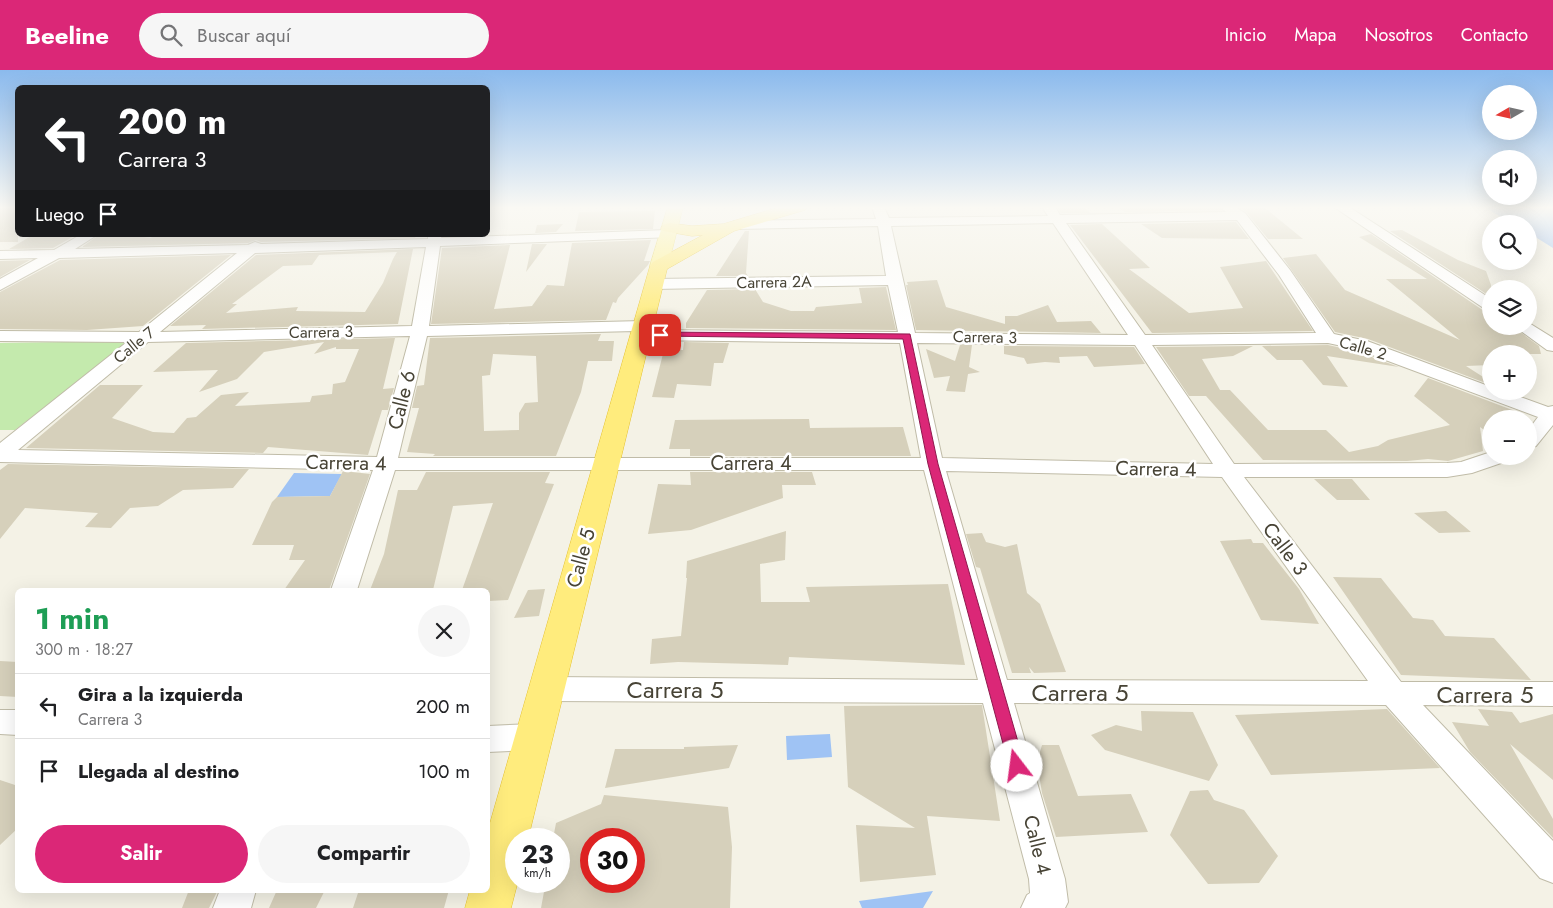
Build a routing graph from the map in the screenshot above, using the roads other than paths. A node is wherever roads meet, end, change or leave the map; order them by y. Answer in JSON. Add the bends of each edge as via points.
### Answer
{"nodes":[{"id":1,"x":69,"y":246,"type":"edge"},
{"id":2,"x":255,"y":246,"type":"edge"},
{"id":3,"x":300,"y":246,"type":"edge"},
{"id":4,"x":434,"y":246,"type":"edge"},
{"id":5,"x":664,"y":246,"type":"edge"},
{"id":6,"x":702,"y":246,"type":"edge"},
{"id":7,"x":887,"y":246,"type":"edge"},
{"id":8,"x":1075,"y":246,"type":"edge"},
{"id":9,"x":1265,"y":246,"type":"edge"},
{"id":10,"x":1400,"y":246,"type":"edge"},
{"id":11,"x":252,"y":249,"type":"junction"},
{"id":12,"x":0,"y":255,"type":"edge"},
{"id":13,"x":52,"y":255,"type":"junction"},
{"id":14,"x":657,"y":275,"type":"junction"},
{"id":15,"x":894,"y":280,"type":"junction"},
{"id":16,"x":0,"y":286,"type":"edge"},
{"id":17,"x":1482,"y":300,"type":"edge"},
{"id":18,"x":420,"y":330,"type":"junction"},
{"id":19,"x":642,"y":330,"type":"junction"},
{"id":20,"x":1536,"y":335,"type":"edge"},
{"id":21,"x":0,"y":336,"type":"edge"},
{"id":22,"x":907,"y":336,"type":"junction"},
{"id":23,"x":144,"y":337,"type":"junction"},
{"id":24,"x":1328,"y":338,"type":"junction"},
{"id":25,"x":1140,"y":340,"type":"junction"},
{"id":26,"x":1553,"y":346,"type":"edge"},
{"id":27,"x":1552,"y":414,"type":"edge"},
{"id":28,"x":1537,"y":432,"type":"edge"},
{"id":29,"x":0,"y":455,"type":"edge"},
{"id":30,"x":1482,"y":462,"type":"edge"},
{"id":31,"x":606,"y":463,"type":"junction"},
{"id":32,"x":386,"y":464,"type":"junction"},
{"id":33,"x":933,"y":464,"type":"junction"},
{"id":34,"x":1228,"y":471,"type":"junction"},
{"id":35,"x":345,"y":588,"type":"edge"},
{"id":36,"x":547,"y":689,"type":"junction"},
{"id":37,"x":997,"y":691,"type":"junction"},
{"id":38,"x":1393,"y":693,"type":"junction"},
{"id":39,"x":1553,"y":694,"type":"edge"},
{"id":40,"x":0,"y":722,"type":"edge"},
{"id":41,"x":15,"y":723,"type":"edge"},
{"id":42,"x":534,"y":736,"type":"junction"},
{"id":43,"x":490,"y":739,"type":"edge"},
{"id":44,"x":1553,"y":866,"type":"edge"},
{"id":45,"x":237,"y":893,"type":"edge"},
{"id":46,"x":1045,"y":905,"type":"edge"},
{"id":47,"x":232,"y":908,"type":"edge"},
{"id":48,"x":488,"y":908,"type":"edge"}],
"edges":[{"from":1,"to":13,"type":"street"},
{"from":2,"to":11,"type":"street","name":"Calle 7"},
{"from":3,"to":11,"type":"street"},
{"from":4,"to":18,"type":"street","name":"Calle 6"},
{"from":5,"to":14,"type":"main road","name":"Calle 5"},
{"from":6,"to":14,"type":"highway"},
{"from":7,"to":15,"type":"street","name":"Calle 4"},
{"from":8,"to":25,"type":"street","name":"Calle 3"},
{"from":9,"to":24,"type":"street","name":"Calle 2"},
{"from":10,"to":17,"type":"street"},
{"from":11,"to":13,"type":"street"},
{"from":11,"to":23,"type":"street","name":"Calle 7"},
{"from":12,"to":13,"type":"street"},
{"from":13,"to":16,"type":"street"},
{"from":14,"to":15,"type":"street","name":"Carrera 2A"},
{"from":14,"to":19,"type":"highway","name":"Calle 5"},
{"from":15,"to":22,"type":"street","name":"Calle 4"},
{"from":18,"to":19,"type":"street","name":"Carrera 3"},
{"from":18,"to":23,"type":"street","name":"Carrera 3"},
{"from":18,"to":32,"type":"street","name":"Calle 6"},
{"from":19,"to":22,"type":"street","name":"Carrera 3"},
{"from":19,"to":31,"type":"highway","name":"Calle 5"},
{"from":20,"to":26,"type":"street"},
{"from":21,"to":23,"type":"street","name":"Carrera 3"},
{"from":22,"to":25,"type":"street","name":"Carrera 3"},
{"from":22,"to":33,"type":"street","name":"Calle 4"},
{"from":23,"to":29,"type":"street","name":"Calle 7"},
{"from":24,"to":25,"type":"street","name":"Carrera 3"},
{"from":24,"to":27,"type":"street","name":"Calle 2","via":[[1361,345]]},
{"from":25,"to":34,"type":"street","name":"Calle 3"},
{"from":27,"to":28,"type":"street"},
{"from":29,"to":32,"type":"street","name":"Carrera 4"},
{"from":30,"to":34,"type":"street","name":"Carrera 4","via":[[1447,470]]},
{"from":31,"to":32,"type":"street","name":"Carrera 4"},
{"from":31,"to":33,"type":"street","name":"Carrera 4"},
{"from":31,"to":36,"type":"highway","name":"Calle 5"},
{"from":32,"to":35,"type":"street","name":"Calle 6"},
{"from":33,"to":34,"type":"street","name":"Carrera 4"},
{"from":33,"to":37,"type":"street","name":"Calle 4"},
{"from":34,"to":38,"type":"street","name":"Calle 3"},
{"from":36,"to":37,"type":"street","name":"Carrera 5"},
{"from":36,"to":42,"type":"highway","name":"Calle 5"},
{"from":37,"to":38,"type":"street","name":"Carrera 5"},
{"from":37,"to":46,"type":"street","name":"Calle 4","via":[[1047,879]]},
{"from":38,"to":39,"type":"street","name":"Carrera 5"},
{"from":38,"to":44,"type":"street","name":"Calle 3"},
{"from":40,"to":41,"type":"street"},
{"from":42,"to":43,"type":"street"},
{"from":42,"to":48,"type":"highway","name":"Calle 5"},
{"from":45,"to":47,"type":"street"}]}
